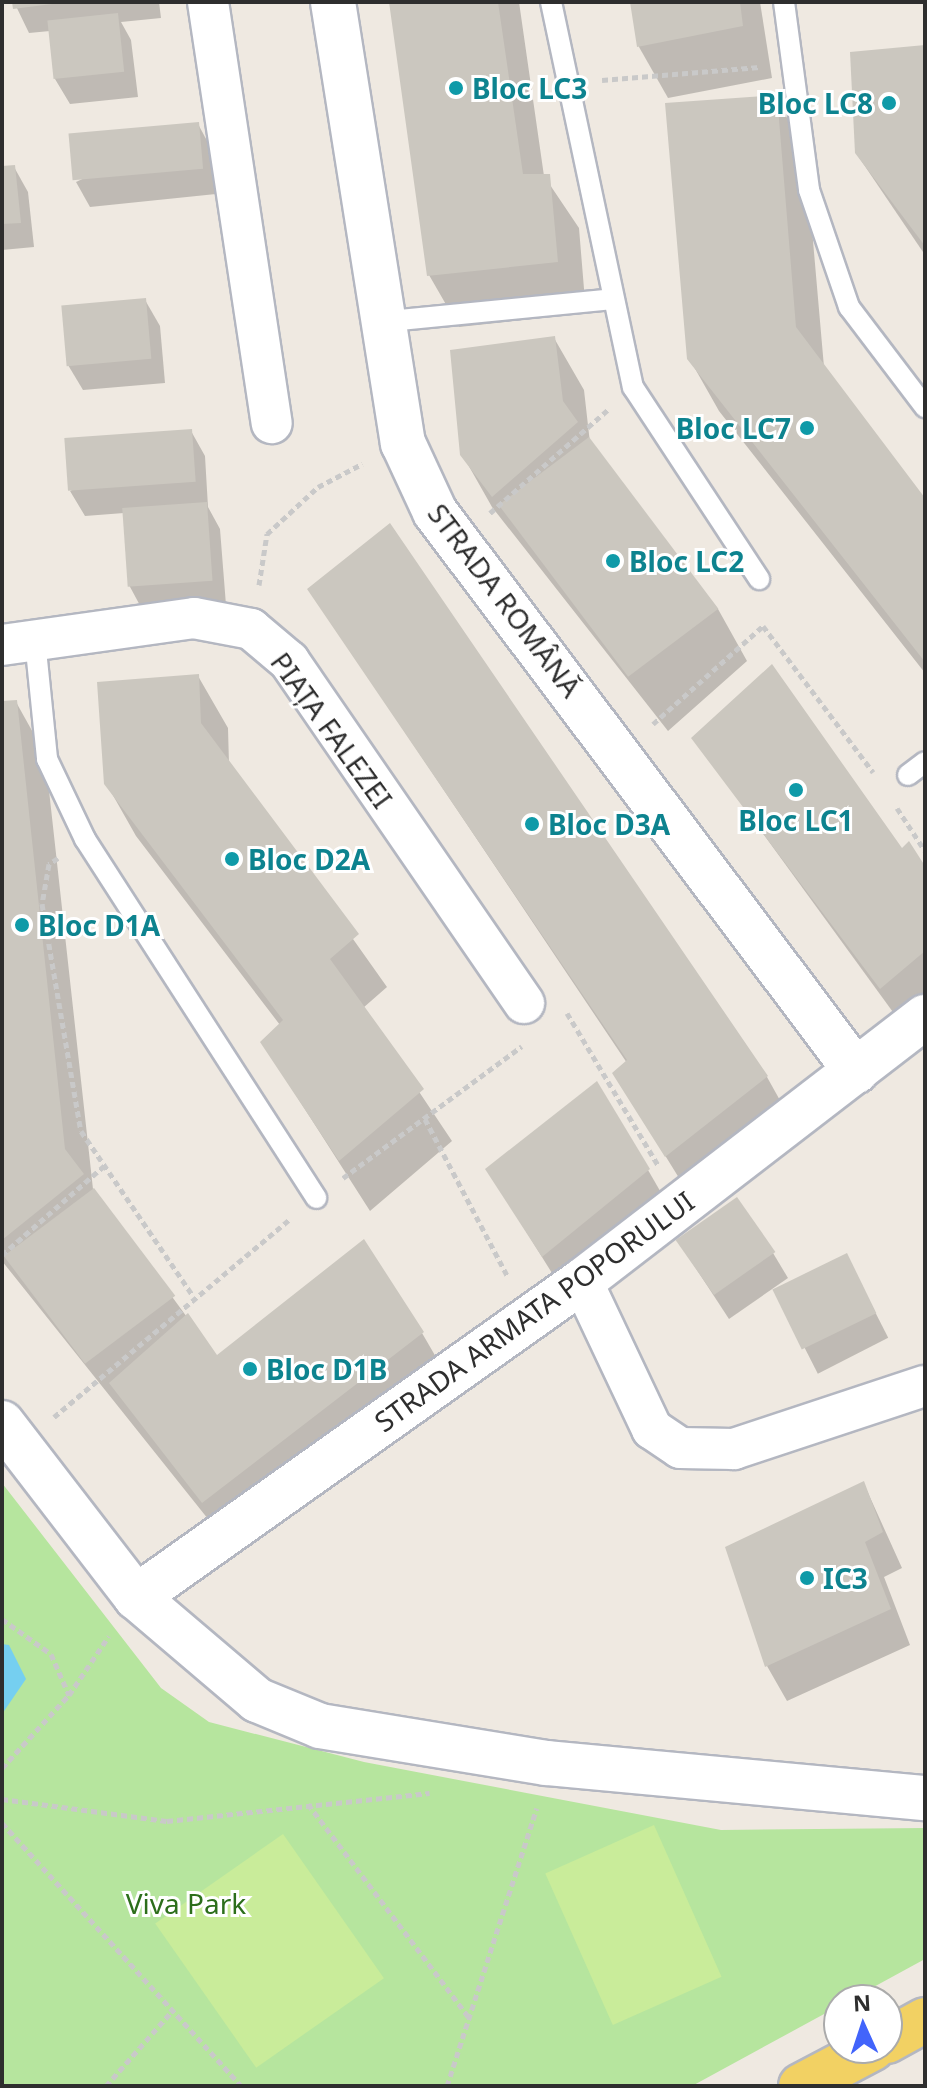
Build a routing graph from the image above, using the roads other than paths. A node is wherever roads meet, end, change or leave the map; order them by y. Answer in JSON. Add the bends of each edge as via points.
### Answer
{"nodes":[{"id":1,"x":208,"y":2,"type":"edge"},
{"id":2,"x":333,"y":2,"type":"edge"},
{"id":3,"x":551,"y":2,"type":"edge"},
{"id":4,"x":784,"y":2,"type":"edge"},
{"id":5,"x":613,"y":299,"type":"junction"},
{"id":6,"x":379,"y":322,"type":"junction"},
{"id":7,"x":925,"y":407,"type":"edge"},
{"id":8,"x":272,"y":423,"type":"dead end"},
{"id":9,"x":759,"y":579,"type":"dead end"},
{"id":10,"x":19,"y":643,"type":"edge"},
{"id":11,"x":925,"y":762,"type":"edge"},
{"id":12,"x":908,"y":775,"type":"dead end"},
{"id":13,"x":532,"y":1017,"type":"road end"},
{"id":14,"x":925,"y":1017,"type":"edge"},
{"id":15,"x":856,"y":1071,"type":"junction"},
{"id":16,"x":316,"y":1198,"type":"road end"},
{"id":17,"x":582,"y":1281,"type":"junction"},
{"id":18,"x":925,"y":1386,"type":"edge"},
{"id":19,"x":11,"y":1435,"type":"edge"},
{"id":20,"x":136,"y":1597,"type":"junction"},
{"id":21,"x":925,"y":1798,"type":"edge"},
{"id":22,"x":925,"y":2020,"type":"edge"},
{"id":23,"x":903,"y":2032,"type":"edge"},
{"id":24,"x":843,"y":2064,"type":"edge"},
{"id":25,"x":801,"y":2086,"type":"edge"}],
"edges":[{"from":1,"to":8,"type":"street"},
{"from":2,"to":6,"type":"street","name":"STRADA ROMÂNĂ"},
{"from":3,"to":5,"type":"lane"},
{"from":4,"to":7,"type":"lane","via":[[809,190],[849,307]]},
{"from":5,"to":6,"type":"lane"},
{"from":5,"to":9,"type":"lane","via":[[633,387]]},
{"from":6,"to":15,"type":"street","name":"STRADA ROMÂNĂ","via":[[403,443],[456,543],[621,753]]},
{"from":10,"to":13,"type":"street","name":"PIAȚA FALEZEI","via":[[194,618],[251,629],[289,661]]},
{"from":10,"to":16,"type":"lane","via":[[47,759],[85,839]]},
{"from":11,"to":12,"type":"lane"},
{"from":14,"to":15,"type":"street","name":"STRADA ARMATA POPORULUI"},
{"from":15,"to":17,"type":"street","name":"STRADA ARMATA POPORULUI"},
{"from":17,"to":18,"type":"street","via":[[652,1429],[680,1448],[734,1449]]},
{"from":17,"to":20,"type":"street","name":"STRADA ARMATA POPORULUI"},
{"from":19,"to":20,"type":"street"},
{"from":20,"to":21,"type":"street","via":[[257,1700],[320,1726],[546,1763]]},
{"from":22,"to":23,"type":"main road"},
{"from":24,"to":25,"type":"main road"}]}
